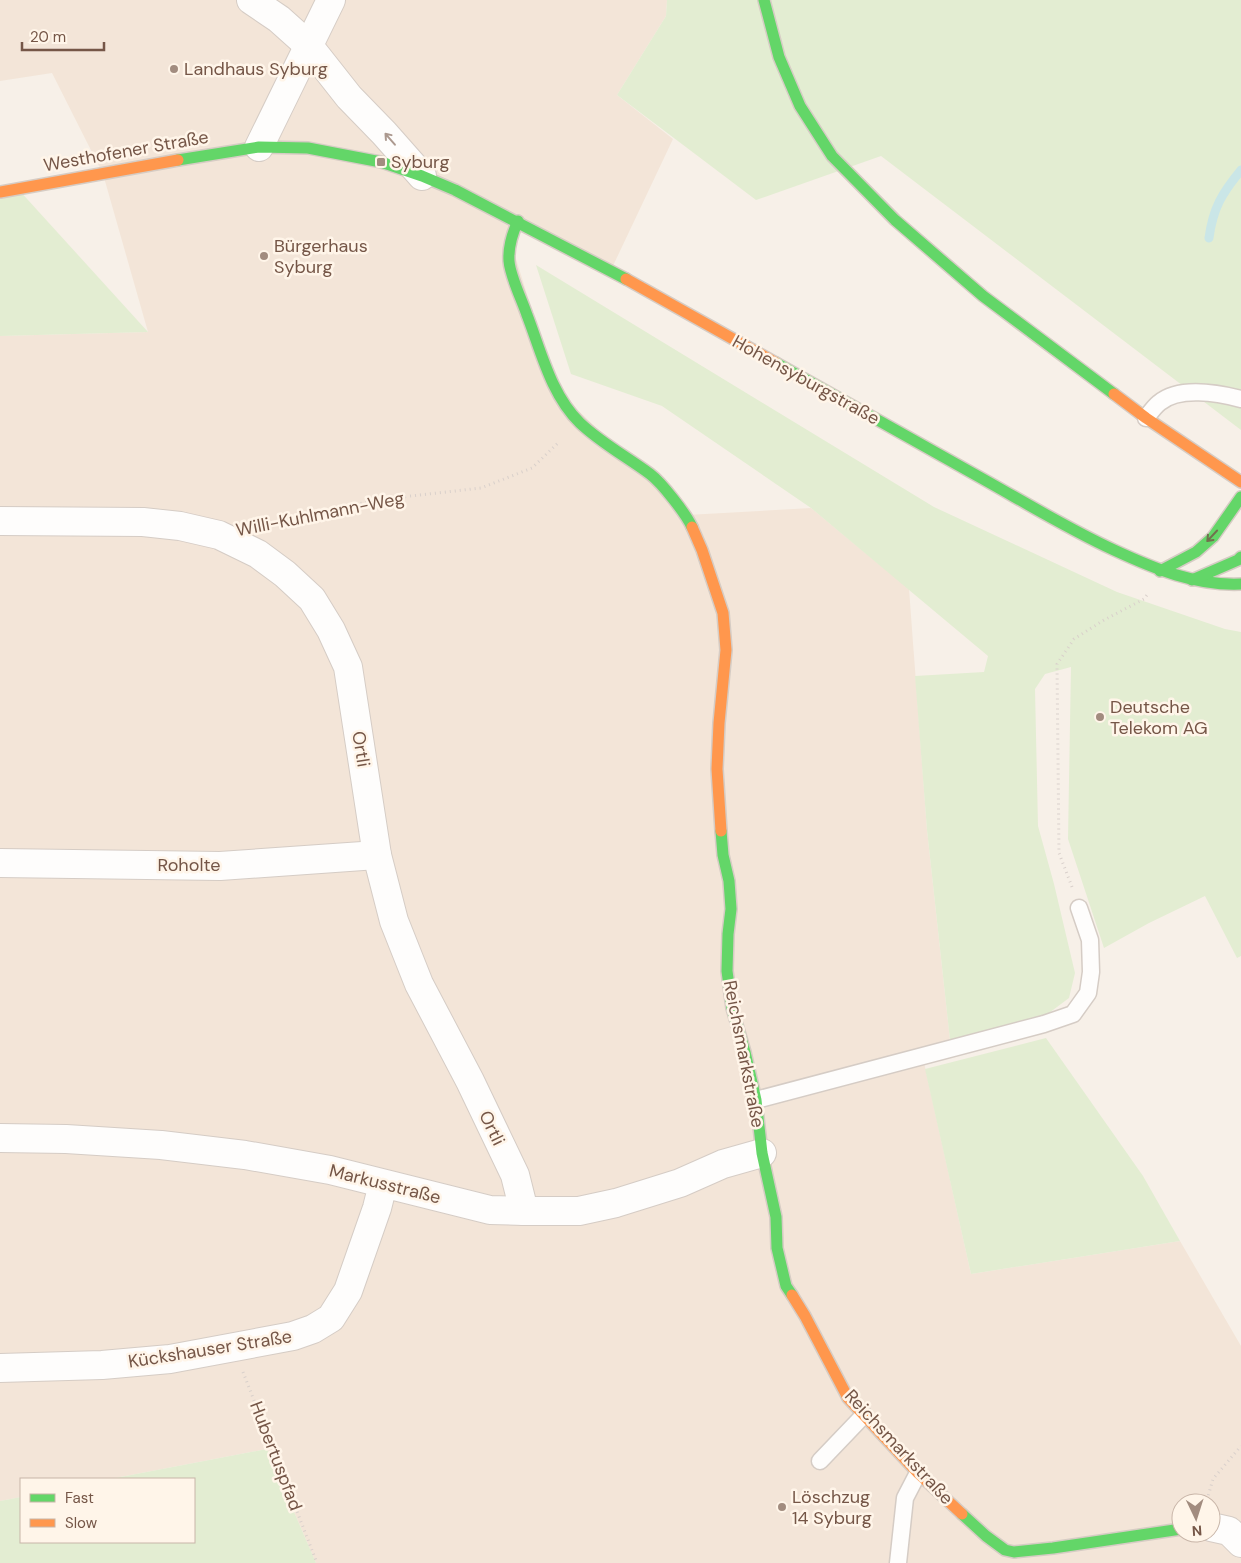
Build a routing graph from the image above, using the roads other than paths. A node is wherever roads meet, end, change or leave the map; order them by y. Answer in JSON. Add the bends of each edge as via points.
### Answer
{"nodes":[{"id":1,"x":251,"y":0,"type":"edge"},
{"id":2,"x":331,"y":0,"type":"edge"},
{"id":3,"x":764,"y":0,"type":"edge"},
{"id":4,"x":308,"y":45,"type":"junction"},
{"id":5,"x":259,"y":147,"type":"junction"},
{"id":6,"x":422,"y":176,"type":"junction"},
{"id":7,"x":0,"y":192,"type":"edge"},
{"id":8,"x":518,"y":221,"type":"junction"},
{"id":9,"x":1241,"y":399,"type":"edge"},
{"id":10,"x":1146,"y":418,"type":"junction"},
{"id":11,"x":1241,"y":482,"type":"edge"},
{"id":12,"x":1241,"y":497,"type":"edge"},
{"id":13,"x":0,"y":521,"type":"edge"},
{"id":14,"x":1241,"y":557,"type":"edge"},
{"id":15,"x":1160,"y":571,"type":"junction"},
{"id":16,"x":1192,"y":580,"type":"junction"},
{"id":17,"x":1241,"y":584,"type":"edge"},
{"id":18,"x":378,"y":855,"type":"junction"},
{"id":19,"x":0,"y":863,"type":"edge"},
{"id":20,"x":1080,"y":908,"type":"road end"},
{"id":21,"x":756,"y":1100,"type":"junction"},
{"id":22,"x":0,"y":1138,"type":"edge"},
{"id":23,"x":762,"y":1154,"type":"junction"},
{"id":24,"x":384,"y":1184,"type":"junction"},
{"id":25,"x":524,"y":1211,"type":"junction"},
{"id":26,"x":0,"y":1368,"type":"edge"},
{"id":27,"x":864,"y":1415,"type":"junction"},
{"id":28,"x":820,"y":1461,"type":"dead end"},
{"id":29,"x":918,"y":1473,"type":"junction"},
{"id":30,"x":1221,"y":1529,"type":"edge"},
{"id":31,"x":1171,"y":1530,"type":"edge"},
{"id":32,"x":1241,"y":1542,"type":"edge"},
{"id":33,"x":898,"y":1563,"type":"edge"}],
"edges":[{"from":1,"to":4,"type":"street","name":"Hohensyburgstraße"},
{"from":2,"to":4,"type":"street"},
{"from":3,"to":10,"type":"street","via":[[779,57],[800,106],[832,156],[895,220],[983,296]]},
{"from":4,"to":5,"type":"street"},
{"from":6,"to":4,"type":"street","name":"Hohensyburgstraße","one_way":true,"via":[[349,97]]},
{"from":5,"to":6,"type":"street","name":"Hohensyburgstraße","via":[[308,148],[347,154]]},
{"from":5,"to":7,"type":"street","name":"Westhofener Straße"},
{"from":6,"to":8,"type":"street","name":"Hohensyburgstraße"},
{"from":8,"to":15,"type":"street","name":"Hohensyburgstraße","via":[[1084,536]]},
{"from":8,"to":21,"type":"street","name":"Reichsmarkstraße","via":[[510,239],[509,262],[556,389],[580,423],[652,475],[687,516],[723,613],[726,650],[718,723],[718,769],[723,855],[731,908],[727,971],[732,1008]]},
{"from":9,"to":10,"type":"lane","via":[[1218,393],[1176,395],[1161,401]]},
{"from":10,"to":11,"type":"street"},
{"from":12,"to":15,"type":"street","one_way":true,"via":[[1213,537],[1196,552]]},
{"from":13,"to":18,"type":"street","name":"Ortli","via":[[142,522],[180,526],[219,535],[258,554],[285,574],[312,599],[348,667]]},
{"from":14,"to":16,"type":"street"},
{"from":15,"to":16,"type":"street","name":"Hohensyburgstraße"},
{"from":16,"to":17,"type":"street","name":"Hohensyburgstraße","via":[[1229,586]]},
{"from":18,"to":19,"type":"street","name":"Roholte","via":[[220,866]]},
{"from":18,"to":25,"type":"street","name":"Ortli","via":[[394,921],[419,984],[516,1175]]},
{"from":20,"to":21,"type":"lane","via":[[1090,940],[1091,972],[1088,993],[1073,1014]]},
{"from":21,"to":23,"type":"street","name":"Reichsmarkstraße"},
{"from":22,"to":24,"type":"street","name":"Markusstraße","via":[[66,1139],[217,1151],[330,1170]]},
{"from":23,"to":25,"type":"street","name":"Markusstraße","via":[[723,1164],[680,1183],[616,1203],[579,1211]]},
{"from":23,"to":27,"type":"street","name":"Reichsmarkstraße","via":[[776,1217],[777,1248],[786,1286],[848,1398]]},
{"from":24,"to":25,"type":"street","name":"Markusstraße","via":[[490,1210]]},
{"from":24,"to":26,"type":"street","name":"Kückshauser Straße","via":[[348,1291],[331,1318],[313,1329],[293,1336],[170,1359]]},
{"from":27,"to":28,"type":"lane"},
{"from":27,"to":29,"type":"street","name":"Reichsmarkstraße"},
{"from":29,"to":31,"type":"street","name":"Reichsmarkstraße","via":[[1005,1550],[1053,1548]]},
{"from":29,"to":33,"type":"lane","via":[[905,1498]]},
{"from":30,"to":32,"type":"street","via":[[1229,1531]]}]}
